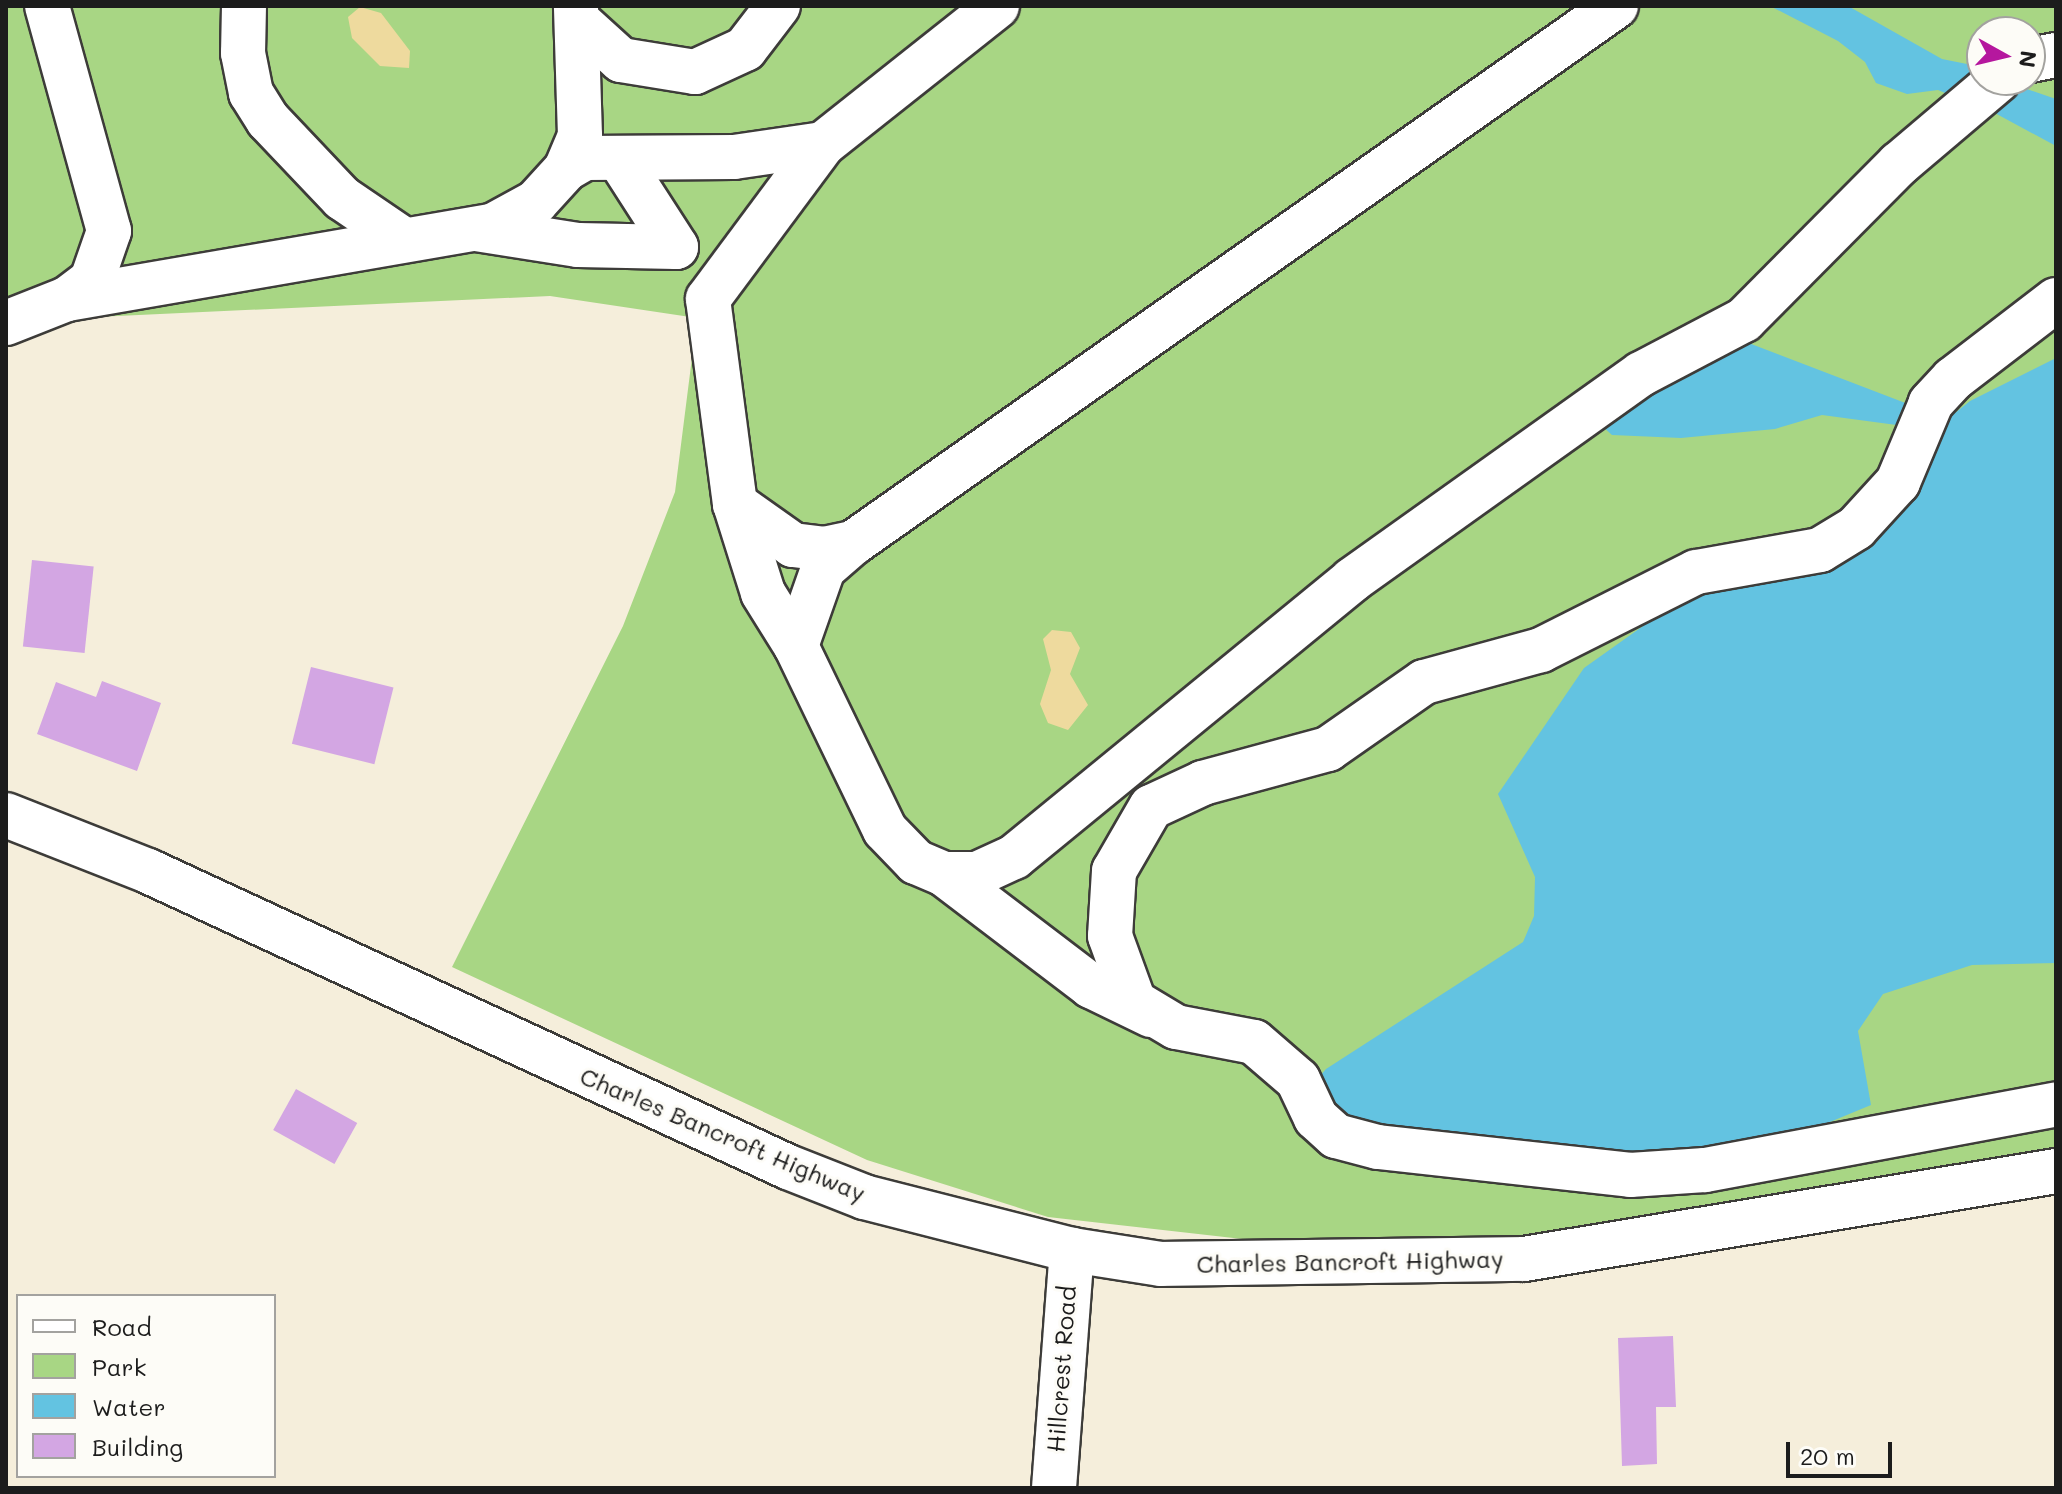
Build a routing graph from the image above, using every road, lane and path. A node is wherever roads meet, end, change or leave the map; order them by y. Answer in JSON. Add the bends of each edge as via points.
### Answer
{"nodes":[{"id":1,"x":47,"y":6,"type":"edge"},
{"id":2,"x":244,"y":6,"type":"edge"},
{"id":3,"x":778,"y":6,"type":"edge"},
{"id":4,"x":997,"y":6,"type":"edge"},
{"id":5,"x":1616,"y":6,"type":"edge"},
{"id":6,"x":577,"y":14,"type":"edge"},
{"id":7,"x":1979,"y":96,"type":"edge"},
{"id":8,"x":823,"y":144,"type":"junction"},
{"id":9,"x":620,"y":160,"type":"junction"},
{"id":10,"x":566,"y":169,"type":"junction"},
{"id":11,"x":471,"y":228,"type":"junction"},
{"id":12,"x":398,"y":236,"type":"junction"},
{"id":13,"x":676,"y":247,"type":"junction"},
{"id":14,"x":67,"y":299,"type":"junction"},
{"id":15,"x":708,"y":299,"type":"junction"},
{"id":16,"x":2056,"y":300,"type":"edge"},
{"id":17,"x":6,"y":323,"type":"edge"},
{"id":18,"x":735,"y":504,"type":"junction"},
{"id":19,"x":853,"y":543,"type":"junction"},
{"id":20,"x":796,"y":646,"type":"junction"},
{"id":21,"x":6,"y":815,"type":"edge"},
{"id":22,"x":944,"y":874,"type":"junction"},
{"id":23,"x":1157,"y":1018,"type":"junction"},
{"id":24,"x":2056,"y":1104,"type":"edge"},
{"id":25,"x":2056,"y":1171,"type":"edge"},
{"id":26,"x":1072,"y":1250,"type":"junction"},
{"id":27,"x":1054,"y":1488,"type":"edge"}],
"edges":[{"from":1,"to":14,"type":"main road","via":[[108,211],[92,280]]},
{"from":2,"to":12,"type":"main road","via":[[246,66],[268,120],[319,177]]},
{"from":3,"to":6,"type":"main road","via":[[745,49],[695,72],[621,60]]},
{"from":4,"to":8,"type":"main road"},
{"from":5,"to":19,"type":"main road"},
{"from":6,"to":10,"type":"main road","via":[[580,136]]},
{"from":7,"to":22,"type":"main road","via":[[1899,164],[1744,320],[1641,374],[1352,580],[1014,857],[977,874]]},
{"from":8,"to":9,"type":"main road"},
{"from":8,"to":15,"type":"main road"},
{"from":9,"to":10,"type":"main road","via":[[585,158]]},
{"from":9,"to":13,"type":"main road"},
{"from":10,"to":11,"type":"main road","via":[[536,202],[494,225]]},
{"from":11,"to":12,"type":"main road"},
{"from":11,"to":13,"type":"main road","via":[[592,247]]},
{"from":12,"to":14,"type":"main road","via":[[189,283]]},
{"from":13,"to":15,"type":"main road"},
{"from":14,"to":17,"type":"main road"},
{"from":15,"to":18,"type":"main road"},
{"from":16,"to":23,"type":"main road","via":[[1953,379],[1931,403],[1898,482],[1856,528],[1820,550],[1696,572],[1541,650],[1424,682],[1328,749],[1203,783],[1151,807],[1114,871],[1110,936],[1134,1002]]},
{"from":18,"to":19,"type":"main road","via":[[793,545]]},
{"from":18,"to":20,"type":"main road","via":[[763,593]]},
{"from":19,"to":20,"type":"main road","via":[[823,569]]},
{"from":20,"to":22,"type":"main road","via":[[885,830],[916,862]]},
{"from":21,"to":26,"type":"main road","name":"Charles Bancroft Highway","via":[[148,871],[788,1167],[864,1197]]},
{"from":22,"to":23,"type":"main road","via":[[1091,986]]},
{"from":23,"to":24,"type":"main road","via":[[1254,1042],[1298,1080],[1316,1118],[1336,1136],[1378,1147],[1630,1175],[1839,1149]]},
{"from":25,"to":26,"type":"main road","name":"Charles Bancroft Highway","via":[[1524,1259],[1161,1264]]},
{"from":26,"to":27,"type":"main road","name":"Hillcrest Road"}]}
